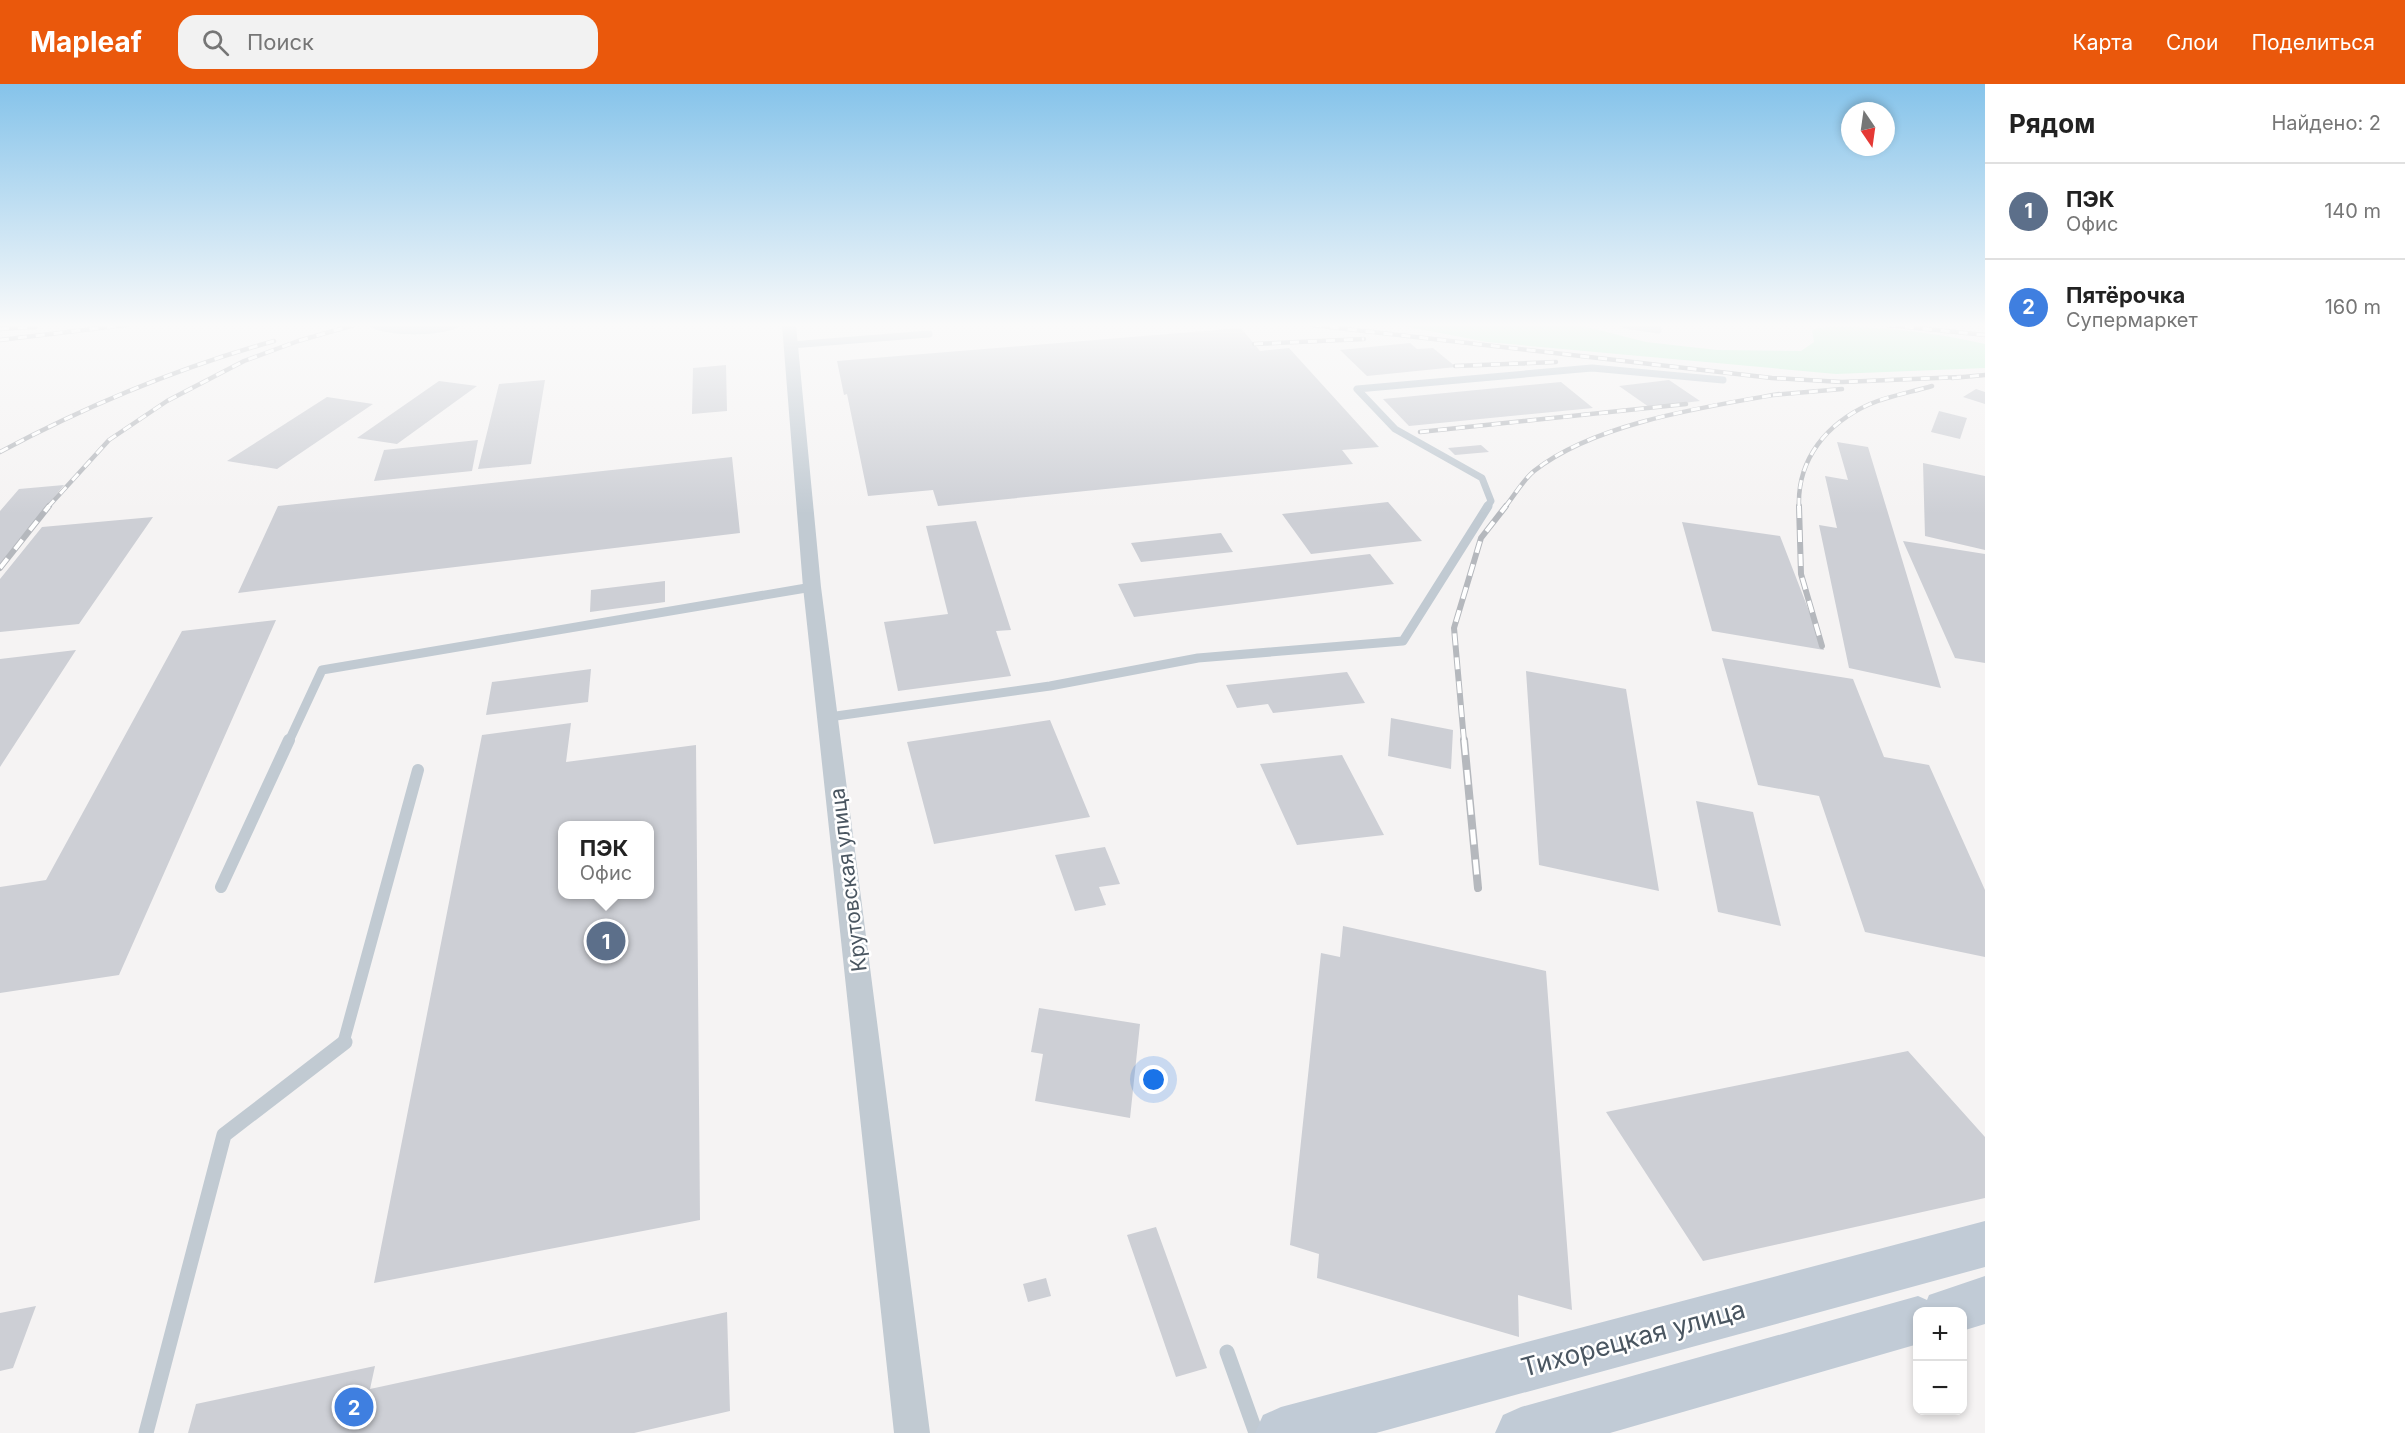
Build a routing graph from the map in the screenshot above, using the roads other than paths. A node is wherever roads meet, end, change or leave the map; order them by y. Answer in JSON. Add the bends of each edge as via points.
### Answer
{"nodes":[{"id":1,"x":795,"y":388,"type":"edge"},
{"id":2,"x":1369,"y":388,"type":"edge"},
{"id":3,"x":812,"y":587,"type":"junction"},
{"id":4,"x":829,"y":717,"type":"junction"},
{"id":5,"x":418,"y":770,"type":"dead end"},
{"id":6,"x":221,"y":887,"type":"dead end"},
{"id":7,"x":1985,"y":1244,"type":"edge"},
{"id":8,"x":1985,"y":1300,"type":"edge"},
{"id":9,"x":1960,"y":1307,"type":"edge"},
{"id":10,"x":1913,"y":1321,"type":"edge"},
{"id":11,"x":1227,"y":1352,"type":"dead end"},
{"id":12,"x":146,"y":1433,"type":"edge"},
{"id":13,"x":912,"y":1433,"type":"edge"},
{"id":14,"x":1256,"y":1433,"type":"edge"},
{"id":15,"x":1281,"y":1433,"type":"edge"},
{"id":16,"x":1521,"y":1433,"type":"edge"}],
"edges":[{"from":1,"to":3,"type":"street","name":"Крутовская улица"},
{"from":2,"to":4,"type":"lane","via":[[1357,389],[1395,429],[1482,478],[1491,501],[1403,641],[1198,658],[1050,686]]},
{"from":3,"to":4,"type":"street","name":"Крутовская улица"},
{"from":3,"to":6,"type":"lane","via":[[322,670]]},
{"from":4,"to":13,"type":"street","name":"Крутовская улица"},
{"from":5,"to":12,"type":"lane","via":[[345,1042],[224,1135]]},
{"from":7,"to":15,"type":"main road","name":"Тихорецкая улица"},
{"from":8,"to":9,"type":"main road"},
{"from":10,"to":16,"type":"main road"},
{"from":11,"to":14,"type":"lane"}]}
